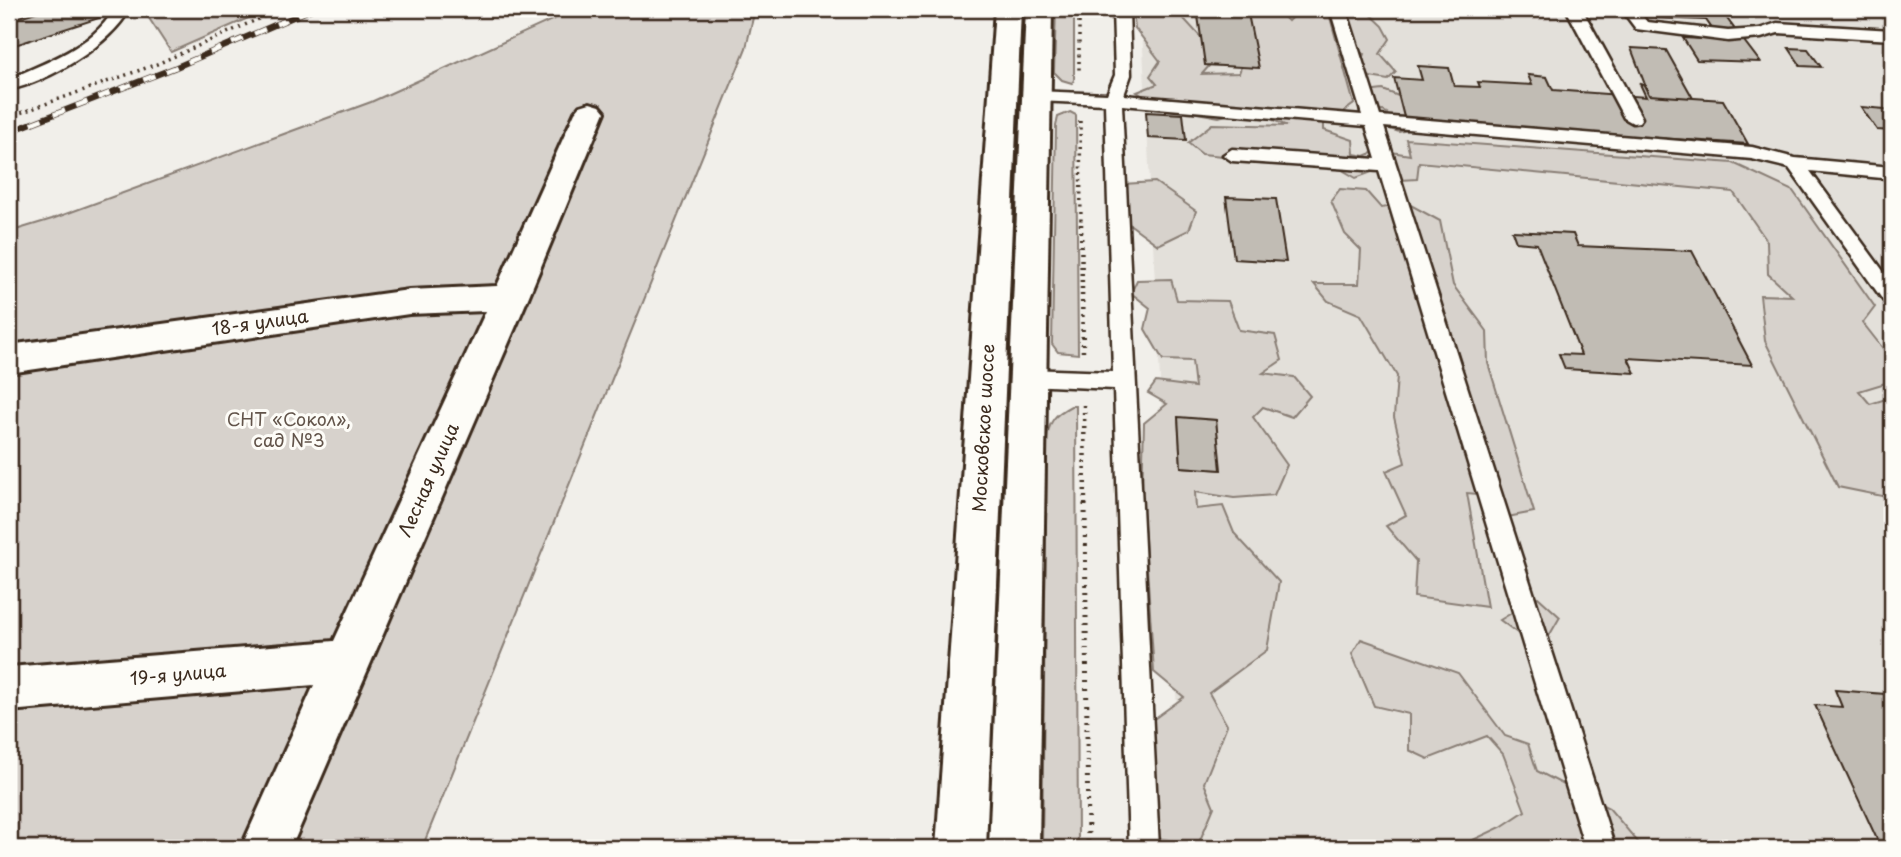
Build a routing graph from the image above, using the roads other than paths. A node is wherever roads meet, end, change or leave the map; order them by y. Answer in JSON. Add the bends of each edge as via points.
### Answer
{"nodes":[{"id":1,"x":122,"y":9,"type":"edge"},
{"id":2,"x":1008,"y":9,"type":"edge"},
{"id":3,"x":1039,"y":9,"type":"edge"},
{"id":4,"x":1121,"y":9,"type":"edge"},
{"id":5,"x":1338,"y":9,"type":"edge"},
{"id":6,"x":1574,"y":9,"type":"edge"},
{"id":7,"x":1629,"y":9,"type":"edge"},
{"id":8,"x":1892,"y":35,"type":"edge"},
{"id":9,"x":9,"y":85,"type":"edge"},
{"id":10,"x":1036,"y":96,"type":"junction"},
{"id":11,"x":1113,"y":101,"type":"junction"},
{"id":12,"x":590,"y":112,"type":"dead end"},
{"id":13,"x":1633,"y":118,"type":"dead end"},
{"id":14,"x":1373,"y":122,"type":"junction"},
{"id":15,"x":1232,"y":155,"type":"dead end"},
{"id":16,"x":1795,"y":164,"type":"junction"},
{"id":17,"x":1387,"y":166,"type":"junction"},
{"id":18,"x":1892,"y":173,"type":"edge"},
{"id":19,"x":511,"y":298,"type":"junction"},
{"id":20,"x":1892,"y":298,"type":"edge"},
{"id":21,"x":9,"y":359,"type":"edge"},
{"id":22,"x":1027,"y":377,"type":"junction"},
{"id":23,"x":1123,"y":381,"type":"junction"},
{"id":24,"x":347,"y":661,"type":"junction"},
{"id":25,"x":9,"y":689,"type":"edge"},
{"id":26,"x":266,"y":848,"type":"edge"},
{"id":27,"x":961,"y":848,"type":"edge"},
{"id":28,"x":1014,"y":848,"type":"edge"},
{"id":29,"x":1144,"y":848,"type":"edge"},
{"id":30,"x":1600,"y":848,"type":"edge"}],
"edges":[{"from":1,"to":9,"type":"lane","via":[[117,22],[73,56]]},
{"from":2,"to":27,"type":"main road","name":"Московское шоссе"},
{"from":3,"to":10,"type":"main road"},
{"from":4,"to":11,"type":"lane","via":[[1123,75]]},
{"from":5,"to":14,"type":"lane"},
{"from":6,"to":13,"type":"lane"},
{"from":7,"to":8,"type":"lane","via":[[1642,26],[1716,35],[1742,37],[1777,29]]},
{"from":10,"to":11,"type":"lane"},
{"from":10,"to":22,"type":"main road"},
{"from":11,"to":14,"type":"lane"},
{"from":11,"to":23,"type":"lane"},
{"from":12,"to":19,"type":"main road","name":"Лесная улица"},
{"from":14,"to":16,"type":"lane","via":[[1752,153]]},
{"from":14,"to":17,"type":"lane"},
{"from":15,"to":17,"type":"lane"},
{"from":16,"to":18,"type":"lane"},
{"from":16,"to":20,"type":"lane"},
{"from":17,"to":30,"type":"lane"},
{"from":19,"to":21,"type":"main road","name":"18-я улица","via":[[409,302]]},
{"from":19,"to":24,"type":"main road","name":"Лесная улица"},
{"from":22,"to":23,"type":"lane"},
{"from":22,"to":28,"type":"main road"},
{"from":23,"to":29,"type":"lane"},
{"from":24,"to":25,"type":"main road","name":"19-я улица"},
{"from":24,"to":26,"type":"main road","name":"Лесная улица"}]}
